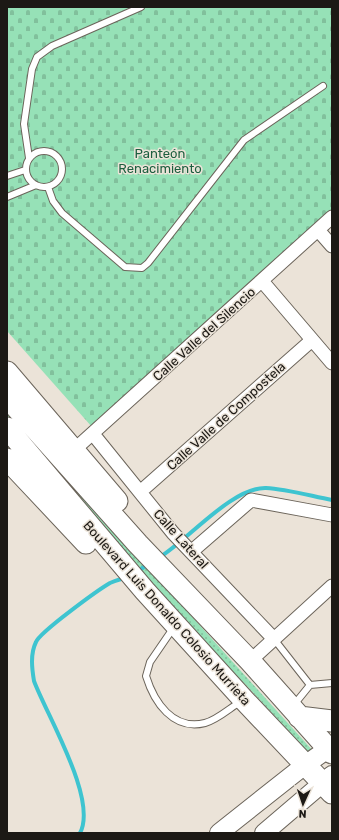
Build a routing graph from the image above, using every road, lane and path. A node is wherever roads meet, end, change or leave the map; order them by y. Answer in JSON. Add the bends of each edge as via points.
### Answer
{"nodes":[{"id":1,"x":141,"y":7,"type":"edge"},
{"id":2,"x":323,"y":86,"type":"dead end"},
{"id":3,"x":29,"y":158,"type":"junction"},
{"id":4,"x":25,"y":170,"type":"junction"},
{"id":5,"x":7,"y":176,"type":"edge"},
{"id":6,"x":36,"y":185,"type":"junction"},
{"id":7,"x":48,"y":187,"type":"junction"},
{"id":8,"x":7,"y":197,"type":"edge"},
{"id":9,"x":332,"y":217,"type":"edge"},
{"id":10,"x":318,"y":230,"type":"junction"},
{"id":11,"x":332,"y":246,"type":"edge"},
{"id":12,"x":262,"y":281,"type":"junction"},
{"id":13,"x":312,"y":340,"type":"junction"},
{"id":14,"x":332,"y":363,"type":"edge"},
{"id":15,"x":7,"y":372,"type":"edge"},
{"id":16,"x":7,"y":397,"type":"edge"},
{"id":17,"x":7,"y":428,"type":"edge"},
{"id":18,"x":93,"y":434,"type":"junction"},
{"id":19,"x":74,"y":450,"type":"junction"},
{"id":20,"x":7,"y":459,"type":"edge"},
{"id":21,"x":140,"y":492,"type":"junction"},
{"id":22,"x":332,"y":515,"type":"edge"},
{"id":23,"x":187,"y":548,"type":"junction"},
{"id":24,"x":143,"y":549,"type":"junction"},
{"id":25,"x":119,"y":560,"type":"junction"},
{"id":26,"x":332,"y":586,"type":"edge"},
{"id":27,"x":176,"y":624,"type":"junction"},
{"id":28,"x":274,"y":639,"type":"junction"},
{"id":29,"x":250,"y":661,"type":"junction"},
{"id":30,"x":332,"y":683,"type":"edge"},
{"id":31,"x":310,"y":685,"type":"junction"},
{"id":32,"x":244,"y":700,"type":"junction"},
{"id":33,"x":296,"y":713,"type":"junction"},
{"id":34,"x":332,"y":721,"type":"edge"},
{"id":35,"x":331,"y":749,"type":"edge"},
{"id":36,"x":305,"y":765,"type":"junction"},
{"id":37,"x":329,"y":783,"type":"edge"},
{"id":38,"x":219,"y":833,"type":"edge"},
{"id":39,"x":264,"y":833,"type":"edge"}],
"edges":[{"from":1,"to":3,"type":"lane","via":[[52,46],[38,57],[32,68],[24,124]]},
{"from":2,"to":7,"type":"lane","via":[[244,140],[142,268],[125,267],[62,213],[53,201]]},
{"from":3,"to":4,"type":"lane"},
{"from":3,"to":7,"type":"lane","via":[[46,150],[52,152],[61,162],[62,174]]},
{"from":4,"to":5,"type":"lane"},
{"from":4,"to":6,"type":"lane"},
{"from":6,"to":7,"type":"lane"},
{"from":6,"to":8,"type":"lane"},
{"from":9,"to":10,"type":"street","name":"Calle Valle del Silencio"},
{"from":10,"to":11,"type":"street"},
{"from":10,"to":12,"type":"street","name":"Calle Valle del Silencio"},
{"from":12,"to":13,"type":"street"},
{"from":12,"to":18,"type":"street","name":"Calle Valle del Silencio"},
{"from":13,"to":14,"type":"street"},
{"from":13,"to":21,"type":"street","name":"Calle Valle de Compostela"},
{"from":15,"to":19,"type":"highway"},
{"from":16,"to":24,"type":"highway","name":"Boulevard Luis Donaldo Colosio Murrieta"},
{"from":17,"to":25,"type":"highway","name":"Boulevard Luis Donaldo Colosio Murrieta"},
{"from":18,"to":19,"type":"street","name":"Calle Valle del Silencio"},
{"from":18,"to":21,"type":"street","name":"Calle Lateral"},
{"from":19,"to":24,"type":"highway","via":[[136,522]]},
{"from":20,"to":25,"type":"highway","via":[[89,546]]},
{"from":21,"to":23,"type":"street","name":"Calle Lateral"},
{"from":22,"to":23,"type":"street","via":[[251,500]]},
{"from":23,"to":28,"type":"street","name":"Calle Lateral"},
{"from":24,"to":29,"type":"highway","name":"Boulevard Luis Donaldo Colosio Murrieta"},
{"from":25,"to":27,"type":"highway","name":"Boulevard Luis Donaldo Colosio Murrieta"},
{"from":26,"to":28,"type":"street"},
{"from":27,"to":32,"type":"highway","name":"Boulevard Luis Donaldo Colosio Murrieta"},
{"from":27,"to":32,"type":"lane","via":[[150,662],[146,676],[159,705],[178,721],[191,724],[206,722]]},
{"from":28,"to":29,"type":"street"},
{"from":28,"to":31,"type":"lane"},
{"from":29,"to":33,"type":"highway","name":"Boulevard Luis Donaldo Colosio Murrieta"},
{"from":30,"to":31,"type":"lane"},
{"from":31,"to":33,"type":"lane"},
{"from":32,"to":36,"type":"highway","name":"Boulevard Luis Donaldo Colosio Murrieta"},
{"from":33,"to":34,"type":"highway"},
{"from":33,"to":35,"type":"highway","name":"Boulevard Luis Donaldo Colosio Murrieta"},
{"from":35,"to":36,"type":"main road"},
{"from":36,"to":37,"type":"highway","name":"Boulevard Luis Donaldo Colosio Murrieta"},
{"from":36,"to":38,"type":"main road"},
{"from":37,"to":39,"type":"main road"}]}
